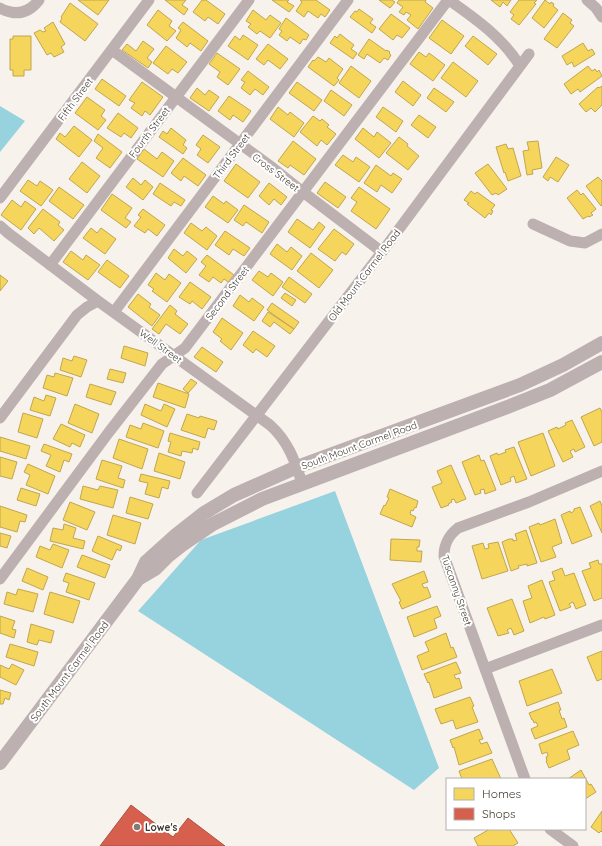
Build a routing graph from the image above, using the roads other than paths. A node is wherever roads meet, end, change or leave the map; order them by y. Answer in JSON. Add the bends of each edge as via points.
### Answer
{"nodes":[{"id":1,"x":39,"y":0,"type":"edge"},
{"id":2,"x":149,"y":0,"type":"edge"},
{"id":3,"x":249,"y":0,"type":"edge"},
{"id":4,"x":348,"y":0,"type":"edge"},
{"id":5,"x":449,"y":0,"type":"edge"},
{"id":6,"x":588,"y":0,"type":"edge"},
{"id":7,"x":0,"y":8,"type":"edge"},
{"id":8,"x":602,"y":17,"type":"edge"},
{"id":9,"x":112,"y":50,"type":"junction"},
{"id":10,"x":529,"y":54,"type":"dead end"},
{"id":11,"x":520,"y":66,"type":"junction"},
{"id":12,"x":176,"y":97,"type":"junction"},
{"id":13,"x":240,"y":144,"type":"junction"},
{"id":14,"x":303,"y":192,"type":"junction"},
{"id":15,"x":0,"y":198,"type":"edge"},
{"id":16,"x":533,"y":224,"type":"dead end"},
{"id":17,"x":0,"y":226,"type":"edge"},
{"id":18,"x":602,"y":234,"type":"edge"},
{"id":19,"x":382,"y":252,"type":"junction"},
{"id":20,"x":50,"y":265,"type":"junction"},
{"id":21,"x":98,"y":301,"type":"junction"},
{"id":22,"x":114,"y":312,"type":"junction"},
{"id":23,"x":602,"y":343,"type":"edge"},
{"id":24,"x":175,"y":356,"type":"junction"},
{"id":25,"x":602,"y":362,"type":"edge"},
{"id":26,"x":257,"y":416,"type":"junction"},
{"id":27,"x":0,"y":418,"type":"edge"},
{"id":28,"x":297,"y":467,"type":"junction"},
{"id":29,"x":602,"y":471,"type":"edge"},
{"id":30,"x":302,"y":483,"type":"junction"},
{"id":31,"x":197,"y":494,"type":"dead end"},
{"id":32,"x":0,"y":579,"type":"edge"},
{"id":33,"x":138,"y":579,"type":"junction"},
{"id":34,"x":602,"y":625,"type":"edge"},
{"id":35,"x":485,"y":669,"type":"junction"},
{"id":36,"x":0,"y":763,"type":"edge"},
{"id":37,"x":525,"y":778,"type":"edge"},
{"id":38,"x":551,"y":830,"type":"edge"},
{"id":39,"x":573,"y":846,"type":"edge"}],
"edges":[{"from":1,"to":7,"type":"street","via":[[22,13]]},
{"from":2,"to":9,"type":"street","name":"Fifth Street"},
{"from":3,"to":12,"type":"street","name":"Fourth Street"},
{"from":4,"to":13,"type":"street","name":"Third Street"},
{"from":5,"to":11,"type":"street","via":[[490,31]]},
{"from":5,"to":14,"type":"street","name":"Second Street"},
{"from":6,"to":8,"type":"street"},
{"from":9,"to":12,"type":"street","name":"Cross Street"},
{"from":9,"to":15,"type":"street","name":"Fifth Street"},
{"from":10,"to":11,"type":"street","name":"Old Mount Carmel Road"},
{"from":11,"to":19,"type":"street","name":"Old Mount Carmel Road"},
{"from":12,"to":13,"type":"street","name":"Cross Street"},
{"from":12,"to":20,"type":"street","name":"Fourth Street"},
{"from":13,"to":14,"type":"street","name":"Cross Street"},
{"from":13,"to":22,"type":"street","name":"Third Street"},
{"from":14,"to":19,"type":"street","name":"Cross Street"},
{"from":14,"to":24,"type":"street","name":"Second Street","via":[[185,348]]},
{"from":16,"to":18,"type":"street","via":[[570,241],[585,243]]},
{"from":17,"to":20,"type":"street","name":"Well Street"},
{"from":19,"to":26,"type":"street","name":"Old Mount Carmel Road"},
{"from":20,"to":21,"type":"street","name":"Well Street"},
{"from":21,"to":22,"type":"street","name":"Well Street"},
{"from":21,"to":27,"type":"street","via":[[77,315]]},
{"from":22,"to":24,"type":"street","name":"Well Street"},
{"from":23,"to":28,"type":"street","name":"South Mount Carmel Road","via":[[520,385]]},
{"from":24,"to":26,"type":"street","name":"Well Street"},
{"from":24,"to":32,"type":"street","name":"Second Street","via":[[162,364],[139,392]]},
{"from":25,"to":30,"type":"street","name":"South Mount Carmel Road","via":[[550,390]]},
{"from":26,"to":28,"type":"street","name":"Well Street","via":[[282,437]]},
{"from":26,"to":31,"type":"street","name":"Old Mount Carmel Road"},
{"from":28,"to":30,"type":"street","name":"Well Street"},
{"from":28,"to":33,"type":"street","name":"South Mount Carmel Road","via":[[204,513],[146,562]]},
{"from":29,"to":35,"type":"street","name":"Tuscanny Street","via":[[458,528],[446,541],[444,556]]},
{"from":30,"to":33,"type":"street","name":"South Mount Carmel Road","via":[[262,499],[213,524],[168,556],[155,570]]},
{"from":33,"to":36,"type":"street","name":"South Mount Carmel Road"},
{"from":34,"to":35,"type":"street"},
{"from":35,"to":37,"type":"street","name":"Tuscanny Street"},
{"from":38,"to":39,"type":"street"}]}
